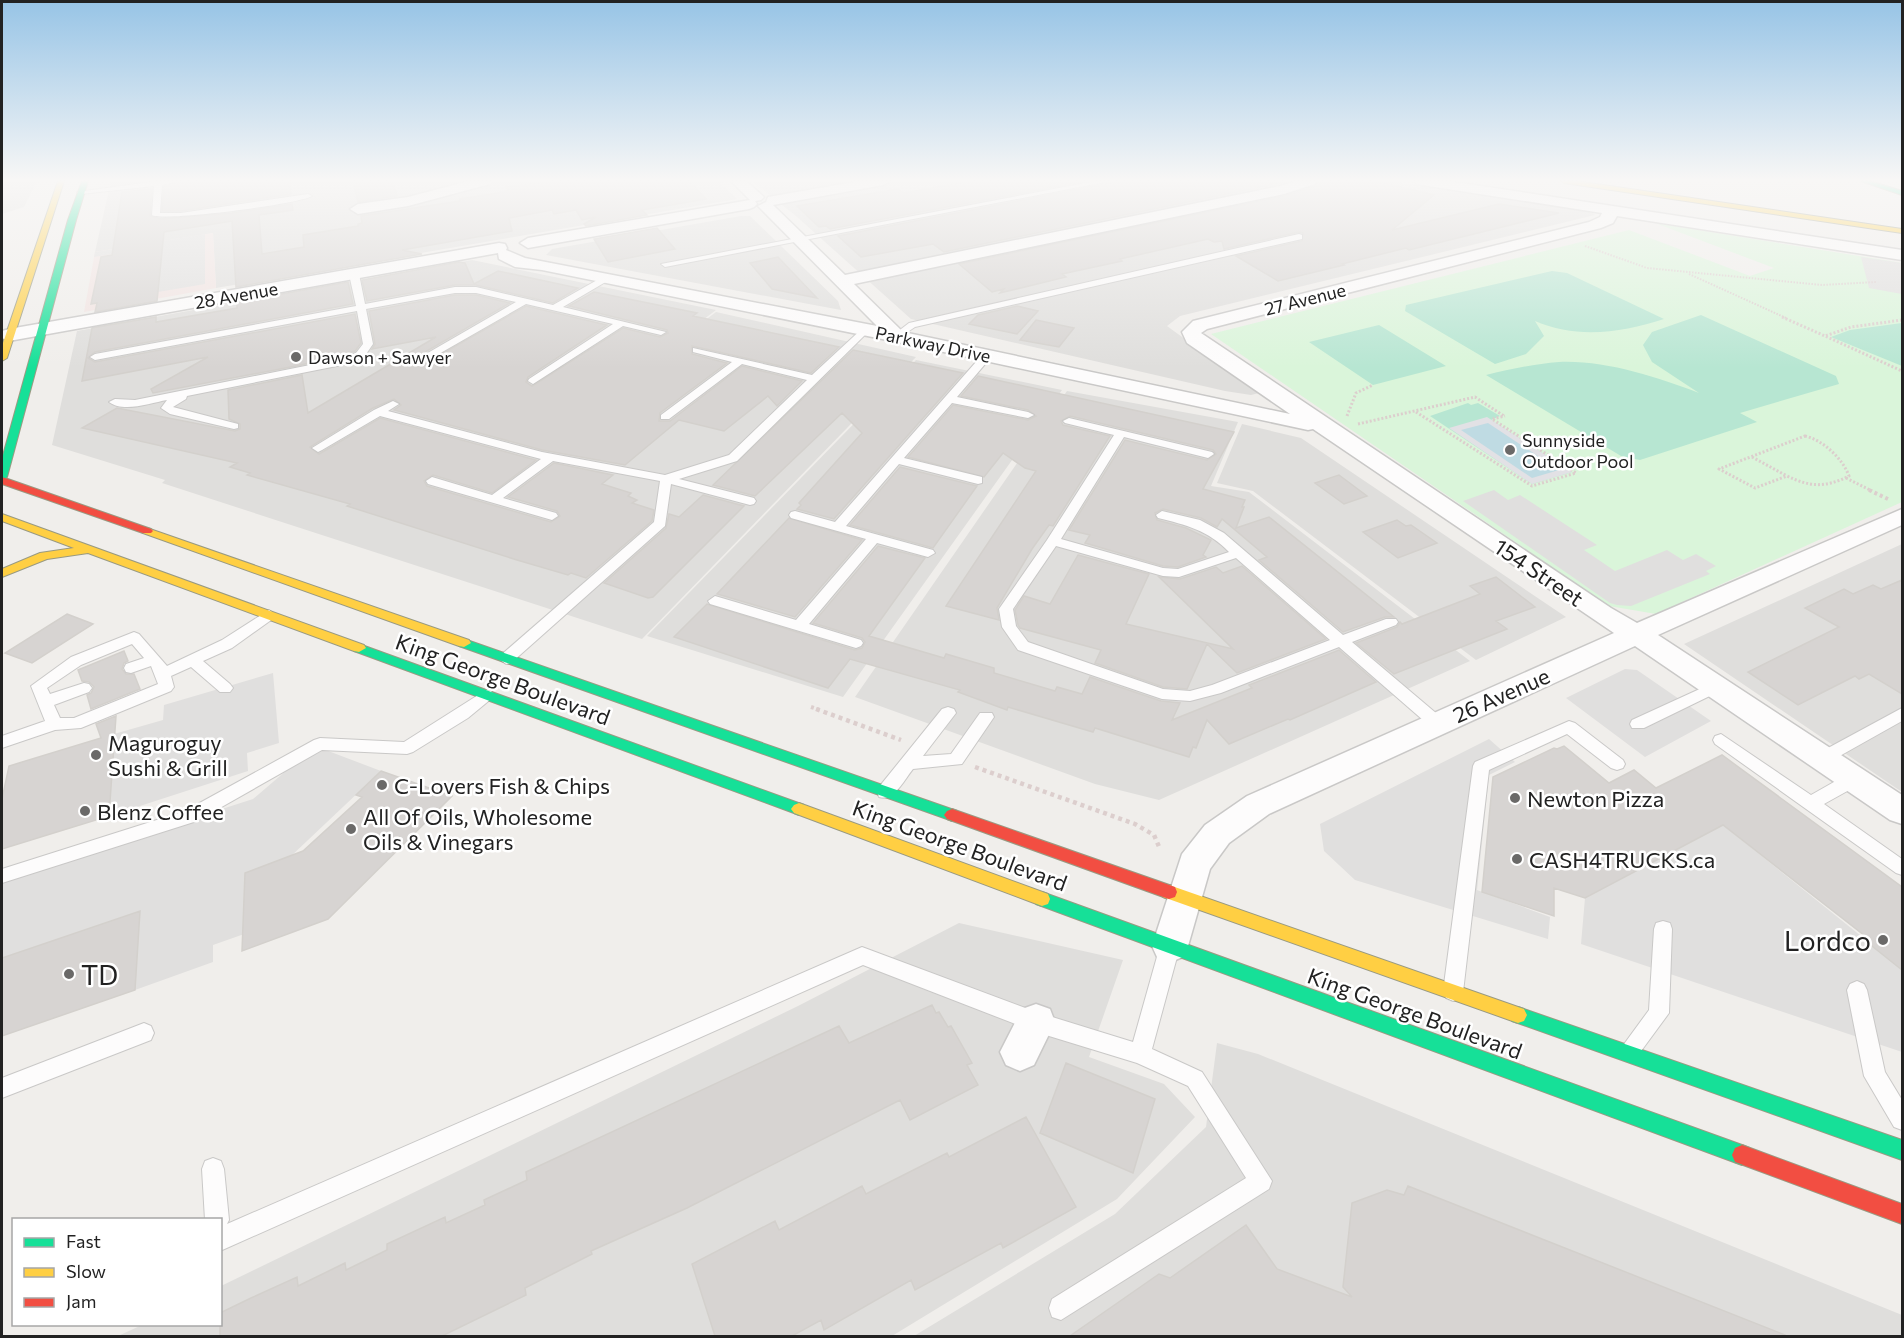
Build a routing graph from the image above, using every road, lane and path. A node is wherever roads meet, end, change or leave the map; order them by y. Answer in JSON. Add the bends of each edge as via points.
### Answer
{"nodes":[{"id":1,"x":39,"y":243,"type":"edge"},
{"id":2,"x":66,"y":243,"type":"edge"},
{"id":3,"x":547,"y":243,"type":"edge"},
{"id":4,"x":776,"y":243,"type":"edge"},
{"id":5,"x":804,"y":243,"type":"edge"},
{"id":6,"x":1024,"y":243,"type":"edge"},
{"id":7,"x":1271,"y":243,"type":"edge"},
{"id":8,"x":1522,"y":243,"type":"edge"},
{"id":9,"x":1827,"y":243,"type":"edge"},
{"id":10,"x":1581,"y":244,"type":"dead end"},
{"id":11,"x":529,"y":247,"type":"junction"},
{"id":12,"x":502,"y":252,"type":"junction"},
{"id":13,"x":1902,"y":255,"type":"edge"},
{"id":14,"x":666,"y":264,"type":"dead end"},
{"id":15,"x":542,"y":265,"type":"junction"},
{"id":16,"x":1686,"y":272,"type":"junction"},
{"id":17,"x":354,"y":274,"type":"junction"},
{"id":18,"x":606,"y":278,"type":"junction"},
{"id":19,"x":842,"y":281,"type":"junction"},
{"id":20,"x":1876,"y":282,"type":"dead end"},
{"id":21,"x":524,"y":301,"type":"junction"},
{"id":22,"x":359,"y":307,"type":"junction"},
{"id":23,"x":555,"y":308,"type":"junction"},
{"id":24,"x":1902,"y":320,"type":"edge"},
{"id":25,"x":621,"y":323,"type":"junction"},
{"id":26,"x":1200,"y":325,"type":"joint"},
{"id":27,"x":41,"y":329,"type":"junction"},
{"id":28,"x":865,"y":330,"type":"junction"},
{"id":29,"x":661,"y":332,"type":"dead end"},
{"id":30,"x":897,"y":336,"type":"junction"},
{"id":31,"x":1825,"y":336,"type":"junction"},
{"id":32,"x":6,"y":338,"type":"edge"},
{"id":33,"x":696,"y":350,"type":"dead end"},
{"id":34,"x":430,"y":356,"type":"dead end"},
{"id":35,"x":987,"y":356,"type":"junction"},
{"id":36,"x":95,"y":357,"type":"dead end"},
{"id":37,"x":2,"y":358,"type":"edge"},
{"id":38,"x":740,"y":361,"type":"junction"},
{"id":39,"x":1902,"y":371,"type":"edge"},
{"id":40,"x":815,"y":379,"type":"junction"},
{"id":41,"x":532,"y":381,"type":"dead end"},
{"id":42,"x":1373,"y":385,"type":"dead end"},
{"id":43,"x":193,"y":392,"type":"junction"},
{"id":44,"x":951,"y":399,"type":"junction"},
{"id":45,"x":115,"y":402,"type":"dead end"},
{"id":46,"x":393,"y":404,"type":"dead end"},
{"id":47,"x":378,"y":412,"type":"junction"},
{"id":48,"x":1416,"y":412,"type":"junction"},
{"id":49,"x":1028,"y":416,"type":"dead end"},
{"id":50,"x":665,"y":417,"type":"dead end"},
{"id":51,"x":1346,"y":417,"type":"dead end"},
{"id":52,"x":1069,"y":421,"type":"dead end"},
{"id":53,"x":1352,"y":425,"type":"dead end"},
{"id":54,"x":234,"y":426,"type":"dead end"},
{"id":55,"x":1322,"y":427,"type":"junction"},
{"id":56,"x":1121,"y":433,"type":"junction"},
{"id":57,"x":318,"y":448,"type":"dead end"},
{"id":58,"x":1208,"y":454,"type":"dead end"},
{"id":59,"x":551,"y":457,"type":"junction"},
{"id":60,"x":1752,"y":457,"type":"junction"},
{"id":61,"x":898,"y":460,"type":"junction"},
{"id":62,"x":1788,"y":475,"type":"junction"},
{"id":63,"x":1845,"y":478,"type":"junction"},
{"id":64,"x":2,"y":479,"type":"edge"},
{"id":65,"x":666,"y":479,"type":"junction"},
{"id":66,"x":978,"y":480,"type":"dead end"},
{"id":67,"x":432,"y":481,"type":"dead end"},
{"id":68,"x":494,"y":499,"type":"junction"},
{"id":69,"x":750,"y":501,"type":"dead end"},
{"id":70,"x":1898,"y":508,"type":"edge"},
{"id":71,"x":795,"y":515,"type":"dead end"},
{"id":72,"x":1162,"y":515,"type":"dead end"},
{"id":73,"x":552,"y":516,"type":"dead end"},
{"id":74,"x":2,"y":517,"type":"edge"},
{"id":75,"x":838,"y":527,"type":"junction"},
{"id":76,"x":875,"y":537,"type":"junction"},
{"id":77,"x":1053,"y":541,"type":"junction"},
{"id":78,"x":91,"y":549,"type":"junction"},
{"id":79,"x":928,"y":553,"type":"dead end"},
{"id":80,"x":1238,"y":553,"type":"junction"},
{"id":81,"x":2,"y":573,"type":"edge"},
{"id":82,"x":715,"y":601,"type":"dead end"},
{"id":83,"x":269,"y":615,"type":"junction"},
{"id":84,"x":1391,"y":622,"type":"dead end"},
{"id":85,"x":800,"y":626,"type":"junction"},
{"id":86,"x":1636,"y":634,"type":"junction"},
{"id":87,"x":1341,"y":641,"type":"junction"},
{"id":88,"x":856,"y":643,"type":"dead end"},
{"id":89,"x":506,"y":659,"type":"junction"},
{"id":90,"x":154,"y":660,"type":"junction"},
{"id":91,"x":193,"y":661,"type":"junction"},
{"id":92,"x":131,"y":668,"type":"dead end"},
{"id":93,"x":164,"y":674,"type":"junction"},
{"id":94,"x":499,"y":683,"type":"dead end"},
{"id":95,"x":1715,"y":687,"type":"junction"},
{"id":96,"x":84,"y":688,"type":"dead end"},
{"id":97,"x":225,"y":688,"type":"dead end"},
{"id":98,"x":558,"y":692,"type":"dead end"},
{"id":99,"x":486,"y":695,"type":"junction"},
{"id":100,"x":45,"y":702,"type":"junction"},
{"id":101,"x":811,"y":707,"type":"dead end"},
{"id":102,"x":948,"y":713,"type":"dead end"},
{"id":103,"x":1902,"y":714,"type":"edge"},
{"id":104,"x":986,"y":717,"type":"dead end"},
{"id":105,"x":1437,"y":723,"type":"junction"},
{"id":106,"x":54,"y":724,"type":"junction"},
{"id":107,"x":1638,"y":724,"type":"dead end"},
{"id":108,"x":693,"y":725,"type":"junction"},
{"id":109,"x":1721,"y":740,"type":"dead end"},
{"id":110,"x":2,"y":742,"type":"edge"},
{"id":111,"x":921,"y":747,"type":"junction"},
{"id":112,"x":1823,"y":758,"type":"junction"},
{"id":113,"x":956,"y":760,"type":"junction"},
{"id":114,"x":908,"y":763,"type":"junction"},
{"id":115,"x":1617,"y":764,"type":"dead end"},
{"id":116,"x":1854,"y":779,"type":"junction"},
{"id":117,"x":885,"y":792,"type":"junction"},
{"id":118,"x":1811,"y":803,"type":"junction"},
{"id":119,"x":1902,"y":811,"type":"edge"},
{"id":120,"x":1160,"y":849,"type":"dead end"},
{"id":121,"x":1902,"y":868,"type":"edge"},
{"id":122,"x":2,"y":876,"type":"edge"},
{"id":123,"x":1184,"y":897,"type":"junction"},
{"id":124,"x":1663,"y":929,"type":"dead end"},
{"id":125,"x":1170,"y":946,"type":"junction"},
{"id":126,"x":1857,"y":990,"type":"dead end"},
{"id":127,"x":1453,"y":992,"type":"junction"},
{"id":128,"x":144,"y":1034,"type":"dead end"},
{"id":129,"x":1140,"y":1054,"type":"junction"},
{"id":130,"x":1627,"y":1054,"type":"junction"},
{"id":131,"x":2,"y":1088,"type":"edge"},
{"id":132,"x":1902,"y":1119,"type":"edge"},
{"id":133,"x":1902,"y":1150,"type":"edge"},
{"id":134,"x":213,"y":1169,"type":"dead end"},
{"id":135,"x":1902,"y":1214,"type":"edge"},
{"id":136,"x":217,"y":1218,"type":"edge"},
{"id":137,"x":222,"y":1238,"type":"edge"},
{"id":138,"x":1061,"y":1308,"type":"dead end"}],
"edges":[{"from":1,"to":32,"type":"main road"},
{"from":2,"to":27,"type":"main road"},
{"from":3,"to":11,"type":"street"},
{"from":4,"to":14,"type":"lane"},
{"from":5,"to":19,"type":"street"},
{"from":6,"to":19,"type":"street"},
{"from":7,"to":30,"type":"lane","via":[[912,325]]},
{"from":8,"to":26,"type":"street","name":"27 Avenue"},
{"from":9,"to":13,"type":"street"},
{"from":10,"to":16,"type":"path","via":[[1647,268]]},
{"from":11,"to":12,"type":"street","name":"28 Avenue"},
{"from":11,"to":15,"type":"street"},
{"from":12,"to":15,"type":"street","name":"Parkway Drive","via":[[521,263]]},
{"from":12,"to":17,"type":"street","name":"28 Avenue"},
{"from":15,"to":18,"type":"street","name":"Parkway Drive"},
{"from":16,"to":20,"type":"path","via":[[1822,285]]},
{"from":16,"to":31,"type":"path"},
{"from":17,"to":22,"type":"lane"},
{"from":17,"to":27,"type":"street","name":"28 Avenue"},
{"from":18,"to":23,"type":"lane"},
{"from":18,"to":28,"type":"street","name":"Parkway Drive"},
{"from":19,"to":30,"type":"street"},
{"from":21,"to":22,"type":"lane","via":[[476,290],[455,290]]},
{"from":21,"to":23,"type":"lane"},
{"from":21,"to":34,"type":"lane"},
{"from":22,"to":36,"type":"lane"},
{"from":22,"to":43,"type":"lane","via":[[368,344],[360,355],[338,363]]},
{"from":23,"to":25,"type":"lane"},
{"from":24,"to":31,"type":"path","via":[[1851,327]]},
{"from":25,"to":29,"type":"lane"},
{"from":25,"to":41,"type":"lane"},
{"from":26,"to":55,"type":"street","name":"154 Street","via":[[1191,332],[1194,339]]},
{"from":27,"to":32,"type":"street","name":"28 Avenue"},
{"from":27,"to":64,"type":"main road"},
{"from":28,"to":30,"type":"street","name":"Parkway Drive"},
{"from":28,"to":40,"type":"lane"},
{"from":30,"to":35,"type":"street","name":"Parkway Drive"},
{"from":31,"to":39,"type":"path"},
{"from":32,"to":37,"type":"main road"},
{"from":33,"to":38,"type":"lane"},
{"from":35,"to":44,"type":"lane"},
{"from":35,"to":55,"type":"street","name":"Parkway Drive"},
{"from":38,"to":40,"type":"lane"},
{"from":38,"to":50,"type":"lane"},
{"from":40,"to":65,"type":"lane","via":[[733,458]]},
{"from":42,"to":51,"type":"path","via":[[1356,393]]},
{"from":43,"to":45,"type":"lane","via":[[135,403]]},
{"from":43,"to":54,"type":"lane","via":[[171,402],[167,408]]},
{"from":44,"to":49,"type":"lane"},
{"from":44,"to":61,"type":"lane"},
{"from":46,"to":47,"type":"lane"},
{"from":47,"to":57,"type":"lane"},
{"from":47,"to":59,"type":"lane"},
{"from":48,"to":48,"type":"path","via":[[1475,397],[1505,416],[1492,420],[1576,473],[1532,486]]},
{"from":48,"to":53,"type":"path"},
{"from":52,"to":56,"type":"lane"},
{"from":55,"to":86,"type":"street","name":"154 Street"},
{"from":56,"to":58,"type":"lane"},
{"from":56,"to":77,"type":"lane"},
{"from":59,"to":65,"type":"lane"},
{"from":59,"to":68,"type":"lane"},
{"from":60,"to":62,"type":"path"},
{"from":60,"to":62,"type":"path","via":[[1719,470],[1755,488]]},
{"from":60,"to":63,"type":"path","via":[[1810,436],[1845,465]]},
{"from":61,"to":66,"type":"lane"},
{"from":61,"to":75,"type":"lane"},
{"from":62,"to":63,"type":"path","via":[[1822,486]]},
{"from":63,"to":70,"type":"path"},
{"from":64,"to":89,"type":"main road","name":"King George Boulevard"},
{"from":65,"to":69,"type":"lane"},
{"from":65,"to":89,"type":"lane","via":[[660,523]]},
{"from":67,"to":68,"type":"lane"},
{"from":68,"to":73,"type":"lane"},
{"from":70,"to":86,"type":"street","name":"26 Avenue"},
{"from":71,"to":75,"type":"lane"},
{"from":72,"to":80,"type":"lane","via":[[1207,526]]},
{"from":74,"to":78,"type":"main road","name":"King George Boulevard"},
{"from":75,"to":76,"type":"lane"},
{"from":76,"to":79,"type":"lane"},
{"from":76,"to":85,"type":"lane"},
{"from":77,"to":80,"type":"lane","via":[[1163,572],[1179,573]]},
{"from":77,"to":87,"type":"lane","via":[[1006,609],[1009,627],[1023,646],[1162,694],[1190,696]]},
{"from":78,"to":81,"type":"main road","via":[[58,552]]},
{"from":78,"to":83,"type":"main road","name":"King George Boulevard"},
{"from":80,"to":87,"type":"lane"},
{"from":82,"to":85,"type":"lane"},
{"from":83,"to":91,"type":"lane","via":[[227,644]]},
{"from":83,"to":99,"type":"main road","name":"King George Boulevard"},
{"from":84,"to":87,"type":"lane"},
{"from":85,"to":88,"type":"lane"},
{"from":86,"to":95,"type":"street","name":"154 Street"},
{"from":86,"to":105,"type":"street","name":"26 Avenue"},
{"from":87,"to":105,"type":"lane"},
{"from":89,"to":108,"type":"main road","name":"King George Boulevard"},
{"from":90,"to":92,"type":"lane"},
{"from":90,"to":93,"type":"lane"},
{"from":90,"to":100,"type":"lane","via":[[134,638],[125,641],[76,661],[39,686]]},
{"from":91,"to":93,"type":"lane"},
{"from":91,"to":97,"type":"lane"},
{"from":93,"to":106,"type":"lane","via":[[166,687],[75,724]]},
{"from":94,"to":99,"type":"main road"},
{"from":95,"to":107,"type":"lane"},
{"from":95,"to":112,"type":"street","name":"154 Street"},
{"from":96,"to":100,"type":"lane"},
{"from":98,"to":108,"type":"main road"},
{"from":99,"to":122,"type":"lane","via":[[407,748],[320,744],[191,816]]},
{"from":99,"to":125,"type":"main road","name":"King George Boulevard"},
{"from":100,"to":106,"type":"lane"},
{"from":101,"to":111,"type":"path"},
{"from":102,"to":111,"type":"lane"},
{"from":103,"to":112,"type":"lane"},
{"from":104,"to":113,"type":"lane"},
{"from":105,"to":123,"type":"street","name":"26 Avenue","via":[[1258,805],[1217,834],[1194,864]]},
{"from":106,"to":110,"type":"lane"},
{"from":108,"to":117,"type":"main road","name":"King George Boulevard"},
{"from":109,"to":118,"type":"lane"},
{"from":111,"to":114,"type":"lane"},
{"from":112,"to":116,"type":"street","name":"154 Street"},
{"from":113,"to":114,"type":"lane"},
{"from":113,"to":120,"type":"path","via":[[1136,824],[1154,835]]},
{"from":114,"to":117,"type":"lane"},
{"from":115,"to":127,"type":"lane","via":[[1569,727],[1481,766]]},
{"from":116,"to":118,"type":"lane"},
{"from":116,"to":119,"type":"street","name":"154 Street"},
{"from":117,"to":123,"type":"main road","name":"King George Boulevard"},
{"from":118,"to":121,"type":"lane"},
{"from":123,"to":125,"type":"street","name":"26 Avenue"},
{"from":123,"to":127,"type":"main road","name":"King George Boulevard"},
{"from":124,"to":130,"type":"lane","via":[[1659,1012]]},
{"from":125,"to":129,"type":"lane"},
{"from":125,"to":135,"type":"main road","name":"King George Boulevard"},
{"from":126,"to":132,"type":"lane","via":[[1875,1076]]},
{"from":127,"to":130,"type":"main road","name":"King George Boulevard"},
{"from":128,"to":131,"type":"lane"},
{"from":129,"to":137,"type":"lane","via":[[1028,1037],[862,956]]},
{"from":129,"to":138,"type":"lane","via":[[1195,1079],[1261,1181]]},
{"from":130,"to":133,"type":"main road","name":"King George Boulevard"},
{"from":134,"to":136,"type":"lane"}]}
